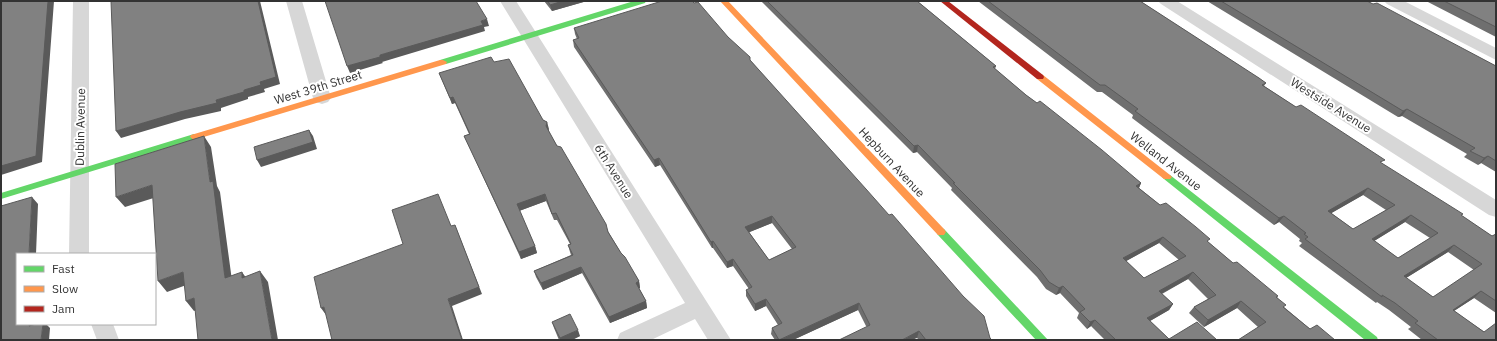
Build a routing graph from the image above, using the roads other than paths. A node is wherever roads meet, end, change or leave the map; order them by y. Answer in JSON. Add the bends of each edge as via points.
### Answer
{"nodes":[{"id":1,"x":81,"y":1,"type":"edge"},
{"id":2,"x":294,"y":1,"type":"edge"},
{"id":3,"x":508,"y":1,"type":"edge"},
{"id":4,"x":642,"y":1,"type":"edge"},
{"id":5,"x":724,"y":1,"type":"edge"},
{"id":6,"x":944,"y":1,"type":"edge"},
{"id":7,"x":1166,"y":1,"type":"edge"},
{"id":8,"x":1392,"y":1,"type":"edge"},
{"id":9,"x":528,"y":36,"type":"junction"},
{"id":10,"x":1496,"y":55,"type":"edge"},
{"id":11,"x":322,"y":98,"type":"junction"},
{"id":12,"x":79,"y":172,"type":"junction"},
{"id":13,"x":1,"y":196,"type":"edge"},
{"id":14,"x":1496,"y":210,"type":"edge"},
{"id":15,"x":78,"y":253,"type":"edge"},
{"id":16,"x":700,"y":307,"type":"junction"},
{"id":17,"x":102,"y":325,"type":"edge"},
{"id":18,"x":108,"y":340,"type":"edge"},
{"id":19,"x":628,"y":340,"type":"edge"},
{"id":20,"x":720,"y":340,"type":"edge"},
{"id":21,"x":1042,"y":340,"type":"edge"},
{"id":22,"x":1373,"y":340,"type":"edge"}],
"edges":[{"from":1,"to":12,"type":"street","name":"Dublin Avenue"},
{"from":2,"to":11,"type":"street"},
{"from":3,"to":9,"type":"street","name":"6th Avenue"},
{"from":4,"to":9,"type":"street","name":"West 39th Street"},
{"from":5,"to":21,"type":"street","name":"Hepburn Avenue"},
{"from":6,"to":22,"type":"street","name":"Welland Avenue"},
{"from":7,"to":14,"type":"street","name":"Westside Avenue"},
{"from":8,"to":10,"type":"street"},
{"from":9,"to":11,"type":"street","name":"West 39th Street"},
{"from":9,"to":16,"type":"street","name":"6th Avenue"},
{"from":11,"to":12,"type":"street","name":"West 39th Street"},
{"from":12,"to":13,"type":"street","name":"West 39th Street"},
{"from":12,"to":15,"type":"street","name":"Dublin Avenue"},
{"from":16,"to":19,"type":"street"},
{"from":16,"to":20,"type":"street","name":"6th Avenue"},
{"from":17,"to":18,"type":"street"}]}
